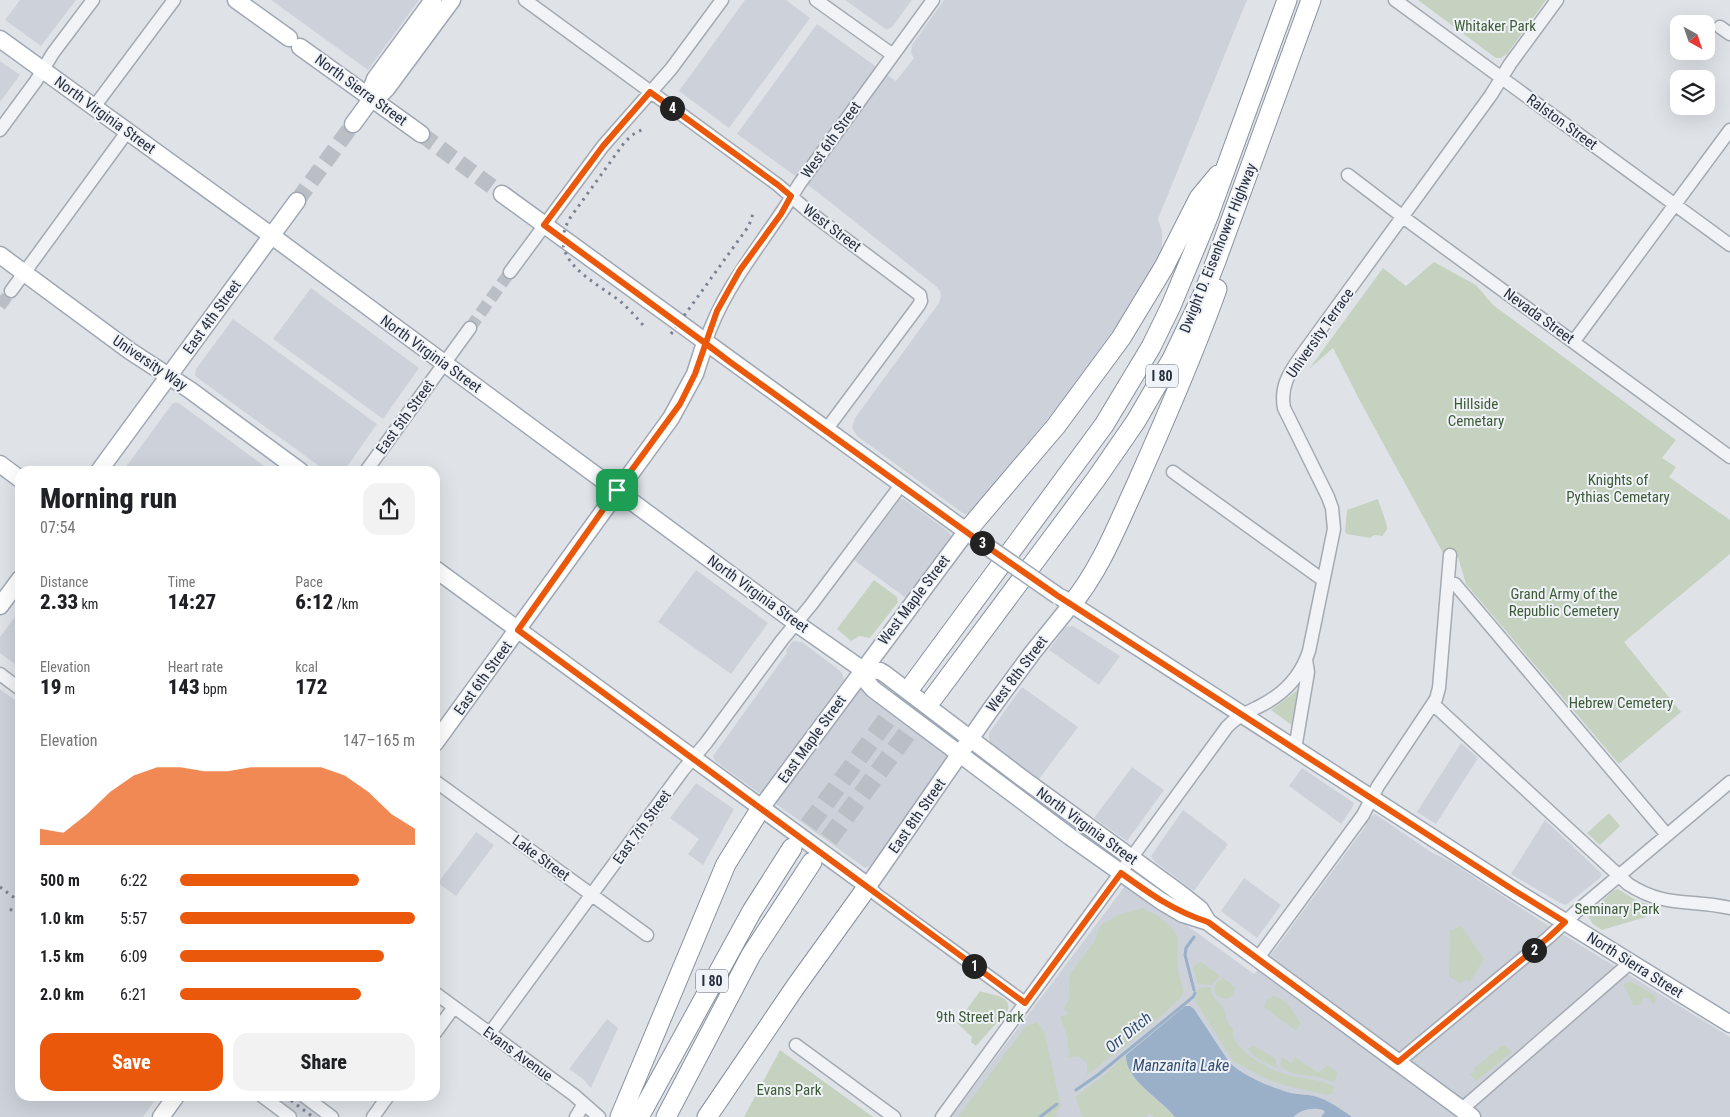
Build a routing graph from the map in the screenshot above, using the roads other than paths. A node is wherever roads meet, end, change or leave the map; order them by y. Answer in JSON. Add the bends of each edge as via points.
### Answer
{"nodes":[{"id":1,"x":93,"y":0,"type":"edge"},
{"id":2,"x":174,"y":0,"type":"edge"},
{"id":3,"x":236,"y":0,"type":"edge"},
{"id":4,"x":433,"y":0,"type":"edge"},
{"id":5,"x":452,"y":0,"type":"edge"},
{"id":6,"x":525,"y":0,"type":"edge"},
{"id":7,"x":722,"y":0,"type":"edge"},
{"id":8,"x":816,"y":0,"type":"edge"},
{"id":9,"x":933,"y":0,"type":"edge"},
{"id":10,"x":1287,"y":0,"type":"edge"},
{"id":11,"x":1395,"y":0,"type":"edge"},
{"id":12,"x":1557,"y":0,"type":"edge"},
{"id":13,"x":1309,"y":4,"type":"edge"},
{"id":14,"x":0,"y":39,"type":"edge"},
{"id":15,"x":893,"y":55,"type":"junction"},
{"id":16,"x":42,"y":70,"type":"junction"},
{"id":17,"x":1502,"y":78,"type":"junction"},
{"id":18,"x":650,"y":92,"type":"junction"},
{"id":19,"x":372,"y":98,"type":"junction"},
{"id":20,"x":94,"y":107,"type":"junction"},
{"id":21,"x":354,"y":124,"type":"tunnel mouth"},
{"id":22,"x":0,"y":130,"type":"edge"},
{"id":23,"x":1730,"y":130,"type":"edge"},
{"id":24,"x":127,"y":132,"type":"junction"},
{"id":25,"x":421,"y":134,"type":"tunnel mouth"},
{"id":26,"x":1229,"y":163,"type":"junction"},
{"id":27,"x":1348,"y":175,"type":"dead end"},
{"id":28,"x":502,"y":194,"type":"tunnel mouth"},
{"id":29,"x":791,"y":196,"type":"junction"},
{"id":30,"x":297,"y":201,"type":"tunnel mouth"},
{"id":31,"x":1675,"y":204,"type":"junction"},
{"id":32,"x":1404,"y":217,"type":"junction"},
{"id":33,"x":544,"y":225,"type":"junction"},
{"id":34,"x":272,"y":236,"type":"junction"},
{"id":35,"x":1730,"y":245,"type":"edge"},
{"id":36,"x":0,"y":255,"type":"edge"},
{"id":37,"x":510,"y":272,"type":"tunnel mouth"},
{"id":38,"x":24,"y":273,"type":"junction"},
{"id":39,"x":11,"y":291,"type":"tunnel mouth"},
{"id":40,"x":470,"y":328,"type":"tunnel mouth"},
{"id":41,"x":1574,"y":342,"type":"junction"},
{"id":42,"x":705,"y":343,"type":"junction"},
{"id":43,"x":444,"y":363,"type":"junction"},
{"id":44,"x":169,"y":377,"type":"junction"},
{"id":45,"x":826,"y":430,"type":"junction"},
{"id":46,"x":1730,"y":457,"type":"edge"},
{"id":47,"x":0,"y":464,"type":"edge"},
{"id":48,"x":103,"y":466,"type":"edge"},
{"id":49,"x":293,"y":466,"type":"edge"},
{"id":50,"x":370,"y":466,"type":"edge"},
{"id":51,"x":1173,"y":472,"type":"dead end"},
{"id":52,"x":15,"y":475,"type":"edge"},
{"id":53,"x":901,"y":484,"type":"junction"},
{"id":54,"x":617,"y":490,"type":"junction"},
{"id":55,"x":973,"y":536,"type":"junction"},
{"id":56,"x":1450,"y":554,"type":"dead end"},
{"id":57,"x":440,"y":573,"type":"edge"},
{"id":58,"x":1324,"y":580,"type":"junction"},
{"id":59,"x":1448,"y":582,"type":"junction"},
{"id":60,"x":15,"y":586,"type":"edge"},
{"id":61,"x":1064,"y":600,"type":"junction"},
{"id":62,"x":0,"y":606,"type":"edge"},
{"id":63,"x":796,"y":622,"type":"junction"},
{"id":64,"x":518,"y":630,"type":"junction"},
{"id":65,"x":1306,"y":660,"type":"junction"},
{"id":66,"x":863,"y":670,"type":"junction"},
{"id":67,"x":0,"y":674,"type":"edge"},
{"id":68,"x":913,"y":684,"type":"tunnel mouth"},
{"id":69,"x":15,"y":685,"type":"edge"},
{"id":70,"x":933,"y":698,"type":"tunnel mouth"},
{"id":71,"x":1433,"y":704,"type":"junction"},
{"id":72,"x":1242,"y":715,"type":"junction"},
{"id":73,"x":440,"y":736,"type":"edge"},
{"id":74,"x":965,"y":746,"type":"junction"},
{"id":75,"x":1295,"y":749,"type":"junction"},
{"id":76,"x":693,"y":758,"type":"junction"},
{"id":77,"x":1730,"y":782,"type":"edge"},
{"id":78,"x":440,"y":785,"type":"edge"},
{"id":79,"x":1371,"y":798,"type":"junction"},
{"id":80,"x":761,"y":808,"type":"junction"},
{"id":81,"x":1667,"y":835,"type":"junction"},
{"id":82,"x":792,"y":848,"type":"tunnel mouth"},
{"id":83,"x":812,"y":862,"type":"tunnel mouth"},
{"id":84,"x":1126,"y":865,"type":"junction"},
{"id":85,"x":1620,"y":875,"type":"junction"},
{"id":86,"x":868,"y":886,"type":"junction"},
{"id":87,"x":591,"y":895,"type":"junction"},
{"id":88,"x":1730,"y":908,"type":"edge"},
{"id":89,"x":1565,"y":922,"type":"junction"},
{"id":90,"x":647,"y":935,"type":"dead end"},
{"id":91,"x":1258,"y":958,"type":"junction"},
{"id":92,"x":1631,"y":962,"type":"junction"},
{"id":93,"x":440,"y":997,"type":"edge"},
{"id":94,"x":1025,"y":1003,"type":"junction"},
{"id":95,"x":454,"y":1007,"type":"junction"},
{"id":96,"x":1730,"y":1024,"type":"edge"},
{"id":97,"x":440,"y":1025,"type":"edge"},
{"id":98,"x":490,"y":1033,"type":"junction"},
{"id":99,"x":796,"y":1045,"type":"dead end"},
{"id":100,"x":1398,"y":1062,"type":"junction"},
{"id":101,"x":172,"y":1101,"type":"edge"},
{"id":102,"x":269,"y":1101,"type":"edge"},
{"id":103,"x":311,"y":1101,"type":"edge"},
{"id":104,"x":384,"y":1101,"type":"edge"},
{"id":105,"x":592,"y":1111,"type":"edge"},
{"id":106,"x":1467,"y":1113,"type":"edge"},
{"id":107,"x":161,"y":1117,"type":"edge"},
{"id":108,"x":290,"y":1117,"type":"edge"},
{"id":109,"x":332,"y":1117,"type":"edge"},
{"id":110,"x":373,"y":1117,"type":"edge"},
{"id":111,"x":576,"y":1117,"type":"edge"},
{"id":112,"x":620,"y":1117,"type":"edge"},
{"id":113,"x":639,"y":1117,"type":"edge"},
{"id":114,"x":666,"y":1117,"type":"edge"},
{"id":115,"x":707,"y":1117,"type":"edge"},
{"id":116,"x":894,"y":1117,"type":"edge"},
{"id":117,"x":942,"y":1117,"type":"edge"}],
"edges":[{"from":1,"to":16,"type":"street"},
{"from":2,"to":20,"type":"street"},
{"from":3,"to":19,"type":"main road","name":"North Sierra Street"},
{"from":4,"to":19,"type":"main road","via":[[375,79]]},
{"from":5,"to":19,"type":"main road","via":[[387,88]]},
{"from":6,"to":18,"type":"street","name":"West Street"},
{"from":7,"to":18,"type":"street"},
{"from":8,"to":15,"type":"street"},
{"from":9,"to":15,"type":"street","name":"West 6th Street"},
{"from":10,"to":26,"type":"highway","name":"Dwight D. Eisenhower Highway","number":"I 80"},
{"from":11,"to":17,"type":"street","name":"Ralston Street"},
{"from":12,"to":17,"type":"street","name":"University Terrace"},
{"from":13,"to":61,"type":"highway","via":[[1274,133],[1185,376],[1100,560],[1081,592]]},
{"from":13,"to":70,"type":"highway","name":"Dwight D. Eisenhower Highway","number":"I 80","via":[[1213,269],[1168,366],[1116,450]]},
{"from":14,"to":16,"type":"main road","name":"North Virginia Street"},
{"from":15,"to":29,"type":"street","name":"West 6th Street"},
{"from":16,"to":20,"type":"main road","name":"North Virginia Street"},
{"from":16,"to":22,"type":"street"},
{"from":17,"to":31,"type":"street","name":"Ralston Street"},
{"from":17,"to":32,"type":"street","name":"University Terrace"},
{"from":18,"to":29,"type":"street","name":"West Street"},
{"from":18,"to":33,"type":"street","via":[[609,138]]},
{"from":19,"to":21,"type":"main road"},
{"from":19,"to":25,"type":"main road","name":"North Sierra Street"},
{"from":20,"to":24,"type":"main road","name":"North Virginia Street"},
{"from":23,"to":31,"type":"street"},
{"from":24,"to":34,"type":"main road","name":"North Virginia Street"},
{"from":24,"to":38,"type":"street"},
{"from":26,"to":55,"type":"highway","via":[[1199,198],[1142,304],[1103,363]]},
{"from":26,"to":68,"type":"highway","name":"Dwight D. Eisenhower Highway","number":"I 80","via":[[1171,306],[1129,387]]},
{"from":27,"to":32,"type":"street","name":"Nevada Street"},
{"from":28,"to":33,"type":"main road","name":"North Sierra Street"},
{"from":29,"to":42,"type":"street","name":"West 6th Street","via":[[740,270],[717,311]]},
{"from":29,"to":45,"type":"street","name":"West Street","via":[[921,298]]},
{"from":30,"to":34,"type":"main road","name":"East 4th Street"},
{"from":31,"to":35,"type":"street","name":"Ralston Street"},
{"from":31,"to":41,"type":"street"},
{"from":32,"to":41,"type":"street","name":"Nevada Street"},
{"from":32,"to":58,"type":"street","name":"University Terrace","via":[[1291,372],[1282,392],[1284,408],[1332,508],[1334,529]]},
{"from":33,"to":37,"type":"street"},
{"from":33,"to":42,"type":"main road","name":"North Sierra Street"},
{"from":34,"to":43,"type":"main road","name":"North Virginia Street"},
{"from":34,"to":44,"type":"main road","name":"East 4th Street"},
{"from":36,"to":38,"type":"main road","name":"University Way"},
{"from":38,"to":39,"type":"street"},
{"from":38,"to":44,"type":"main road","name":"University Way"},
{"from":40,"to":43,"type":"street","name":"East 5th Street"},
{"from":41,"to":46,"type":"street","name":"Nevada Street"},
{"from":42,"to":45,"type":"main road","name":"North Sierra Street"},
{"from":42,"to":54,"type":"main road","name":"West 6th Street","via":[[695,374],[680,404]]},
{"from":43,"to":50,"type":"street","name":"East 5th Street"},
{"from":43,"to":54,"type":"main road","name":"North Virginia Street"},
{"from":44,"to":48,"type":"main road","name":"East 4th Street"},
{"from":44,"to":49,"type":"main road","name":"University Way"},
{"from":45,"to":53,"type":"main road","name":"North Sierra Street"},
{"from":47,"to":52,"type":"main road"},
{"from":51,"to":58,"type":"street"},
{"from":53,"to":55,"type":"main road","name":"North Sierra Street"},
{"from":53,"to":63,"type":"street","name":"East 7th Street"},
{"from":54,"to":63,"type":"main road","name":"North Virginia Street"},
{"from":54,"to":64,"type":"main road","name":"East 6th Street"},
{"from":55,"to":61,"type":"main road","name":"North Sierra Street","bridge":true},
{"from":55,"to":66,"type":"main road","name":"West Maple Street"},
{"from":56,"to":59,"type":"street"},
{"from":57,"to":64,"type":"main road"},
{"from":58,"to":65,"type":"street","name":"University Terrace"},
{"from":59,"to":71,"type":"street","via":[[1438,693]]},
{"from":59,"to":81,"type":"street","via":[[1455,584]]},
{"from":60,"to":62,"type":"main road"},
{"from":61,"to":72,"type":"main road","name":"North Sierra Street"},
{"from":61,"to":74,"type":"main road","name":"West 8th Street","via":[[1033,652]]},
{"from":63,"to":66,"type":"main road","name":"North Virginia Street"},
{"from":63,"to":76,"type":"street","name":"East 7th Street"},
{"from":64,"to":73,"type":"main road","name":"East 6th Street"},
{"from":64,"to":76,"type":"main road"},
{"from":65,"to":72,"type":"street","name":"University Terrace","via":[[1288,687]]},
{"from":65,"to":75,"type":"street","via":[[1308,672]]},
{"from":66,"to":74,"type":"main road","name":"North Virginia Street","via":[[873,689]]},
{"from":66,"to":80,"type":"main road","name":"East Maple Street"},
{"from":67,"to":69,"type":"street"},
{"from":71,"to":79,"type":"street"},
{"from":71,"to":85,"type":"street"},
{"from":72,"to":75,"type":"main road","name":"North Sierra Street"},
{"from":72,"to":84,"type":"street","name":"University Terrace","via":[[1227,727]]},
{"from":74,"to":84,"type":"main road","name":"North Virginia Street"},
{"from":74,"to":86,"type":"main road","name":"East 8th Street"},
{"from":75,"to":79,"type":"main road","name":"North Sierra Street"},
{"from":76,"to":80,"type":"main road"},
{"from":76,"to":87,"type":"street","name":"East 7th Street"},
{"from":77,"to":81,"type":"street"},
{"from":78,"to":87,"type":"street","name":"Lake Street"},
{"from":79,"to":89,"type":"main road","name":"North Sierra Street"},
{"from":79,"to":91,"type":"street","via":[[1363,816]]},
{"from":80,"to":86,"type":"main road"},
{"from":80,"to":112,"type":"highway","via":[[726,864]]},
{"from":81,"to":85,"type":"street"},
{"from":82,"to":113,"type":"highway","number":"I 80","via":[[752,910]]},
{"from":83,"to":114,"type":"highway","number":"I 80","via":[[752,955]]},
{"from":84,"to":91,"type":"main road","name":"North Virginia Street","via":[[1200,909],[1208,922]]},
{"from":84,"to":94,"type":"street","name":"University Terrace"},
{"from":85,"to":88,"type":"street","via":[[1636,890],[1669,902]]},
{"from":85,"to":89,"type":"street"},
{"from":86,"to":94,"type":"street"},
{"from":86,"to":115,"type":"highway"},
{"from":87,"to":90,"type":"street","name":"Lake Street"},
{"from":87,"to":98,"type":"street","name":"East 7th Street"},
{"from":89,"to":92,"type":"main road","name":"North Sierra Street"},
{"from":89,"to":100,"type":"street"},
{"from":91,"to":100,"type":"main road","name":"North Virginia Street"},
{"from":92,"to":96,"type":"main road","name":"North Sierra Street"},
{"from":92,"to":106,"type":"street"},
{"from":93,"to":95,"type":"street","name":"Evans Avenue"},
{"from":94,"to":117,"type":"street","name":"University Terrace"},
{"from":95,"to":97,"type":"street"},
{"from":95,"to":98,"type":"street","name":"Evans Avenue"},
{"from":98,"to":105,"type":"street","name":"Evans Avenue"},
{"from":99,"to":116,"type":"street"},
{"from":100,"to":106,"type":"main road","name":"North Virginia Street"},
{"from":101,"to":107,"type":"main road"},
{"from":102,"to":108,"type":"street"},
{"from":103,"to":109,"type":"street"},
{"from":104,"to":110,"type":"street"},
{"from":105,"to":111,"type":"street"}]}
